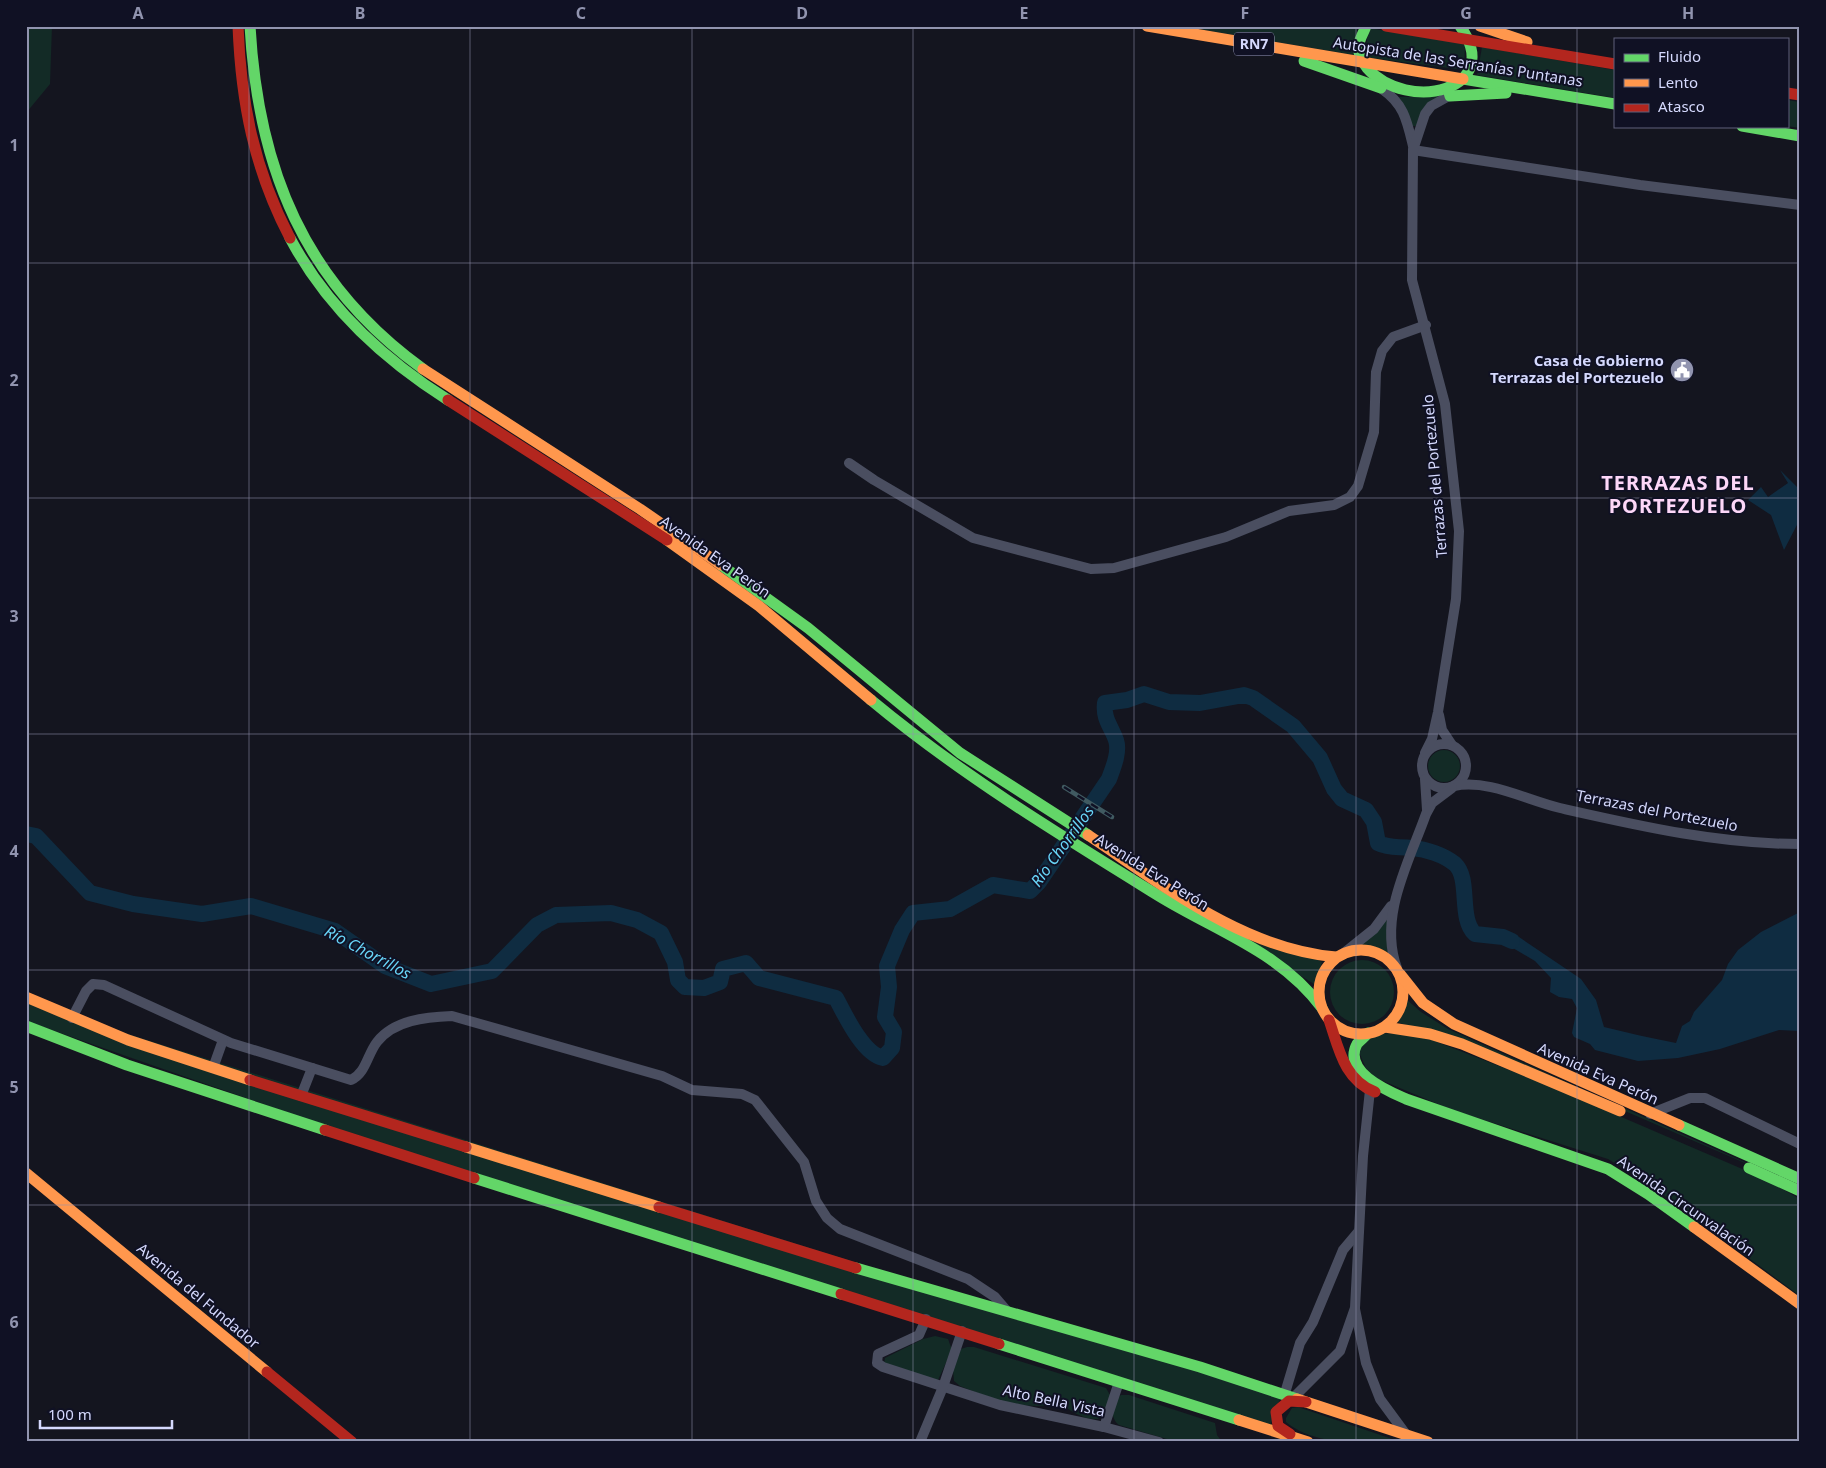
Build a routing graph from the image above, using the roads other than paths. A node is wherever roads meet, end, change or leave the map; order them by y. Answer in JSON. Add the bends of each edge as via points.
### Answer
{"nodes":[{"id":1,"x":238,"y":26,"type":"edge"},
{"id":2,"x":250,"y":26,"type":"edge"},
{"id":3,"x":1147,"y":26,"type":"edge"},
{"id":4,"x":1366,"y":26,"type":"edge"},
{"id":5,"x":1386,"y":26,"type":"edge"},
{"id":6,"x":1460,"y":26,"type":"edge"},
{"id":7,"x":1480,"y":26,"type":"edge"},
{"id":8,"x":1469,"y":40,"type":"junction"},
{"id":9,"x":1254,"y":44,"type":"junction"},
{"id":10,"x":1573,"y":57,"type":"junction"},
{"id":11,"x":1361,"y":61,"type":"junction"},
{"id":12,"x":1614,"y":64,"type":"edge"},
{"id":13,"x":1463,"y":78,"type":"junction"},
{"id":14,"x":1382,"y":86,"type":"junction"},
{"id":15,"x":1449,"y":93,"type":"junction"},
{"id":16,"x":1558,"y":94,"type":"junction"},
{"id":17,"x":1614,"y":104,"type":"edge"},
{"id":18,"x":1754,"y":128,"type":"edge"},
{"id":19,"x":1800,"y":136,"type":"edge"},
{"id":20,"x":1413,"y":148,"type":"junction"},
{"id":21,"x":1800,"y":205,"type":"edge"},
{"id":22,"x":1426,"y":325,"type":"junction"},
{"id":23,"x":850,"y":463,"type":"dead end"},
{"id":24,"x":1438,"y":712,"type":"junction"},
{"id":25,"x":1452,"y":745,"type":"junction"},
{"id":26,"x":1425,"y":753,"type":"junction"},
{"id":27,"x":1466,"y":763,"type":"junction"},
{"id":28,"x":1425,"y":779,"type":"junction"},
{"id":29,"x":1483,"y":785,"type":"junction"},
{"id":30,"x":1453,"y":787,"type":"junction"},
{"id":31,"x":1426,"y":814,"type":"junction"},
{"id":32,"x":1800,"y":844,"type":"edge"},
{"id":33,"x":1398,"y":894,"type":"junction"},
{"id":34,"x":1340,"y":955,"type":"junction"},
{"id":35,"x":1398,"y":971,"type":"junction"},
{"id":36,"x":26,"y":997,"type":"edge"},
{"id":37,"x":1322,"y":1008,"type":"junction"},
{"id":38,"x":72,"y":1018,"type":"junction"},
{"id":39,"x":1329,"y":1020,"type":"junction"},
{"id":40,"x":26,"y":1026,"type":"edge"},
{"id":41,"x":1385,"y":1027,"type":"junction"},
{"id":42,"x":1368,"y":1034,"type":"junction"},
{"id":43,"x":223,"y":1040,"type":"junction"},
{"id":44,"x":213,"y":1068,"type":"junction"},
{"id":45,"x":312,"y":1068,"type":"junction"},
{"id":46,"x":1370,"y":1090,"type":"junction"},
{"id":47,"x":301,"y":1096,"type":"junction"},
{"id":48,"x":1406,"y":1099,"type":"junction"},
{"id":49,"x":1650,"y":1114,"type":"junction"},
{"id":50,"x":1800,"y":1144,"type":"edge"},
{"id":51,"x":26,"y":1174,"type":"edge"},
{"id":52,"x":1800,"y":1179,"type":"edge"},
{"id":53,"x":1800,"y":1191,"type":"edge"},
{"id":54,"x":1359,"y":1231,"type":"junction"},
{"id":55,"x":1800,"y":1304,"type":"edge"},
{"id":56,"x":1355,"y":1308,"type":"junction"},
{"id":57,"x":1008,"y":1312,"type":"junction"},
{"id":58,"x":926,"y":1319,"type":"junction"},
{"id":59,"x":962,"y":1331,"type":"junction"},
{"id":60,"x":1119,"y":1382,"type":"junction"},
{"id":61,"x":944,"y":1387,"type":"junction"},
{"id":62,"x":1290,"y":1395,"type":"junction"},
{"id":63,"x":1321,"y":1405,"type":"junction"},
{"id":64,"x":1104,"y":1427,"type":"junction"},
{"id":65,"x":1406,"y":1434,"type":"junction"},
{"id":66,"x":1304,"y":1440,"type":"edge"},
{"id":67,"x":352,"y":1442,"type":"edge"},
{"id":68,"x":920,"y":1442,"type":"edge"},
{"id":69,"x":1159,"y":1442,"type":"edge"},
{"id":70,"x":1428,"y":1442,"type":"edge"}],
"edges":[{"from":1,"to":37,"type":"main road","name":"Avenida Eva Perón","via":[[240,83],[247,126],[273,205],[303,261],[370,343],[417,380],[734,586],[919,739],[961,769],[1178,907],[1283,965],[1303,983]]},
{"from":2,"to":34,"type":"main road","name":"Avenida Eva Perón","via":[[255,100],[272,169],[312,254],[365,320],[412,362],[662,523],[808,628],[932,733],[1162,883],[1268,943],[1306,955]]},
{"from":3,"to":9,"type":"main road","name":"Autopista de las Serranías Puntanas","number":"RN7"},
{"from":4,"to":11,"type":"main road","via":[[1358,41]]},
{"from":5,"to":8,"type":"main road","name":"Autopista de las Serranías Puntanas"},
{"from":6,"to":8,"type":"main road"},
{"from":7,"to":10,"type":"main road"},
{"from":8,"to":10,"type":"main road","name":"Autopista de las Serranías Puntanas"},
{"from":8,"to":13,"type":"main road","via":[[1472,63]]},
{"from":9,"to":11,"type":"main road","name":"Autopista de las Serranías Puntanas","number":"RN7"},
{"from":9,"to":14,"type":"main road"},
{"from":10,"to":12,"type":"main road","name":"Autopista de las Serranías Puntanas"},
{"from":11,"to":13,"type":"main road","name":"Autopista de las Serranías Puntanas","number":"RN7"},
{"from":11,"to":14,"type":"main road"},
{"from":13,"to":15,"type":"main road"},
{"from":13,"to":16,"type":"main road","name":"Autopista de las Serranías Puntanas","number":"RN7"},
{"from":14,"to":15,"type":"main road"},
{"from":14,"to":20,"type":"street","name":"Terrazas del Portezuelo","via":[[1404,110]]},
{"from":15,"to":16,"type":"main road"},
{"from":15,"to":20,"type":"street","name":"Terrazas del Portezuelo","via":[[1428,109]]},
{"from":16,"to":17,"type":"main road","name":"Autopista de las Serranías Puntanas","number":"RN7"},
{"from":18,"to":19,"type":"main road"},
{"from":20,"to":21,"type":"street","via":[[1640,185]]},
{"from":20,"to":22,"type":"street","name":"Terrazas del Portezuelo","via":[[1411,270]]},
{"from":22,"to":23,"type":"street","via":[[1393,337],[1382,351],[1375,379],[1374,432],[1358,486],[1350,497],[1334,506],[1289,512],[1215,541],[1114,568],[1091,569],[973,538]]},
{"from":22,"to":24,"type":"street","name":"Terrazas del Portezuelo","via":[[1445,404],[1459,531],[1458,578]]},
{"from":24,"to":25,"type":"street","name":"Terrazas del Portezuelo","via":[[1442,730]]},
{"from":24,"to":26,"type":"street","name":"Terrazas del Portezuelo"},
{"from":25,"to":26,"type":"street","via":[[1437,745]]},
{"from":25,"to":27,"type":"street","name":"Terrazas del Portezuelo","via":[[1464,756]]},
{"from":26,"to":28,"type":"street","name":"Terrazas del Portezuelo","via":[[1421,766]]},
{"from":27,"to":29,"type":"street","name":"Terrazas del Portezuelo"},
{"from":27,"to":30,"type":"street","name":"Terrazas del Portezuelo","via":[[1463,778]]},
{"from":28,"to":30,"type":"street","name":"Terrazas del Portezuelo","via":[[1436,788]]},
{"from":28,"to":31,"type":"street","name":"Terrazas del Portezuelo"},
{"from":29,"to":30,"type":"street","name":"Terrazas del Portezuelo"},
{"from":29,"to":32,"type":"street","name":"Terrazas del Portezuelo","via":[[1534,802],[1671,832],[1759,844]]},
{"from":30,"to":31,"type":"street","name":"Terrazas del Portezuelo","via":[[1432,803]]},
{"from":31,"to":33,"type":"street","name":"Terrazas del Portezuelo"},
{"from":33,"to":34,"type":"street","name":"Terrazas del Portezuelo","via":[[1378,925]]},
{"from":33,"to":35,"type":"street","name":"Terrazas del Portezuelo","via":[[1390,931]]},
{"from":34,"to":35,"type":"main road","via":[[1353,950],[1373,951]]},
{"from":34,"to":37,"type":"main road","via":[[1325,969],[1319,984]]},
{"from":35,"to":41,"type":"main road","via":[[1404,993],[1401,1006]]},
{"from":35,"to":49,"type":"main road","name":"Avenida Eva Perón","via":[[1423,1003],[1454,1024]]},
{"from":36,"to":38,"type":"main road"},
{"from":37,"to":39,"type":"main road"},
{"from":38,"to":43,"type":"street","via":[[93,984],[104,986]]},
{"from":38,"to":44,"type":"main road"},
{"from":39,"to":42,"type":"main road","via":[[1343,1030]]},
{"from":39,"to":46,"type":"main road","name":"Avenida Circunvalación","via":[[1347,1072]]},
{"from":40,"to":58,"type":"main road","via":[[214,1095]]},
{"from":41,"to":42,"type":"main road"},
{"from":41,"to":53,"type":"main road","name":"Avenida Eva Perón","via":[[1422,1032],[1462,1044]]},
{"from":42,"to":48,"type":"main road","name":"Avenida Circunvalación","via":[[1357,1046],[1357,1065],[1375,1084]]},
{"from":43,"to":44,"type":"street"},
{"from":43,"to":45,"type":"street"},
{"from":44,"to":47,"type":"main road"},
{"from":45,"to":47,"type":"street"},
{"from":45,"to":57,"type":"street","via":[[351,1080],[359,1076],[376,1042],[387,1032],[430,1016],[452,1016],[662,1076],[692,1090],[742,1094],[755,1100],[795,1148],[804,1162],[816,1201],[827,1218],[840,1229],[968,1279],[996,1297]]},
{"from":46,"to":48,"type":"main road","name":"Avenida Circunvalación"},
{"from":46,"to":54,"type":"street"},
{"from":47,"to":57,"type":"main road","via":[[884,1277]]},
{"from":48,"to":55,"type":"main road","name":"Avenida Circunvalación","via":[[1608,1169],[1648,1194]]},
{"from":49,"to":50,"type":"street","via":[[1690,1098],[1705,1098]]},
{"from":49,"to":52,"type":"main road","name":"Avenida Eva Perón"},
{"from":51,"to":67,"type":"main road","name":"Avenida del Fundador"},
{"from":54,"to":56,"type":"street"},
{"from":54,"to":62,"type":"street","via":[[1343,1250],[1313,1322],[1300,1343]]},
{"from":56,"to":62,"type":"street","via":[[1340,1351]]},
{"from":56,"to":65,"type":"street","via":[[1366,1363],[1380,1399]]},
{"from":57,"to":62,"type":"main road"},
{"from":58,"to":59,"type":"main road"},
{"from":58,"to":61,"type":"street","name":"Alto Bella Vista","via":[[919,1335],[878,1354],[877,1363]]},
{"from":59,"to":60,"type":"main road"},
{"from":59,"to":61,"type":"street"},
{"from":60,"to":64,"type":"street"},
{"from":60,"to":66,"type":"main road"},
{"from":61,"to":64,"type":"street","name":"Alto Bella Vista","via":[[1000,1405]]},
{"from":61,"to":68,"type":"street"},
{"from":62,"to":63,"type":"main road"},
{"from":63,"to":65,"type":"main road"},
{"from":63,"to":66,"type":"main road","via":[[1289,1401],[1276,1412],[1278,1429]]},
{"from":64,"to":69,"type":"street","name":"Alto Bella Vista"},
{"from":65,"to":70,"type":"main road"}]}
